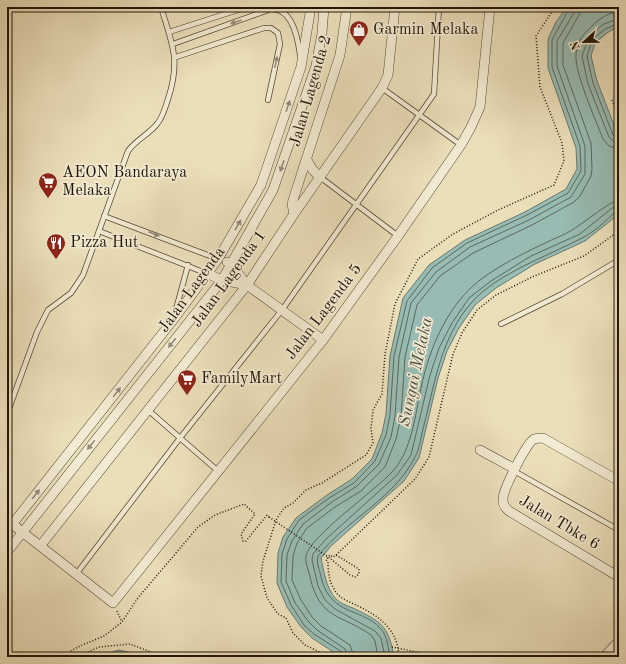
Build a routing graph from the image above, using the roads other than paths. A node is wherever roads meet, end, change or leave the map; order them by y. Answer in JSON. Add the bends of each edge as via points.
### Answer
{"nodes":[{"id":1,"x":161,"y":7,"type":"edge"},
{"id":2,"x":246,"y":7,"type":"edge"},
{"id":3,"x":311,"y":7,"type":"edge"},
{"id":4,"x":324,"y":7,"type":"edge"},
{"id":5,"x":347,"y":7,"type":"edge"},
{"id":6,"x":395,"y":7,"type":"edge"},
{"id":7,"x":439,"y":7,"type":"edge"},
{"id":8,"x":490,"y":7,"type":"edge"},
{"id":9,"x":169,"y":32,"type":"junction"},
{"id":10,"x":173,"y":44,"type":"junction"},
{"id":11,"x":176,"y":57,"type":"junction"},
{"id":12,"x":301,"y":67,"type":"junction"},
{"id":13,"x":7,"y":74,"type":"edge"},
{"id":14,"x":382,"y":88,"type":"junction"},
{"id":15,"x":7,"y":96,"type":"edge"},
{"id":16,"x":268,"y":100,"type":"dead end"},
{"id":17,"x":419,"y":114,"type":"junction"},
{"id":18,"x":461,"y":145,"type":"junction"},
{"id":19,"x":307,"y":160,"type":"junction"},
{"id":20,"x":320,"y":177,"type":"junction"},
{"id":21,"x":356,"y":205,"type":"junction"},
{"id":22,"x":294,"y":214,"type":"junction"},
{"id":23,"x":104,"y":216,"type":"junction"},
{"id":24,"x":99,"y":231,"type":"junction"},
{"id":25,"x":398,"y":236,"type":"junction"},
{"id":26,"x":218,"y":259,"type":"junction"},
{"id":27,"x":619,"y":260,"type":"edge"},
{"id":28,"x":231,"y":264,"type":"junction"},
{"id":29,"x":188,"y":265,"type":"junction"},
{"id":30,"x":208,"y":274,"type":"junction"},
{"id":31,"x":222,"y":280,"type":"junction"},
{"id":32,"x":247,"y":285,"type":"junction"},
{"id":33,"x":282,"y":310,"type":"junction"},
{"id":34,"x":173,"y":320,"type":"junction"},
{"id":35,"x":501,"y":324,"type":"dead end"},
{"id":36,"x":323,"y":340,"type":"junction"},
{"id":37,"x":148,"y":410,"type":"junction"},
{"id":38,"x":7,"y":414,"type":"edge"},
{"id":39,"x":180,"y":438,"type":"junction"},
{"id":40,"x":480,"y":450,"type":"dead end"},
{"id":41,"x":515,"y":470,"type":"junction"},
{"id":42,"x":218,"y":471,"type":"junction"},
{"id":43,"x":619,"y":481,"type":"edge"},
{"id":44,"x":8,"y":525,"type":"edge"},
{"id":45,"x":619,"y":530,"type":"edge"},
{"id":46,"x":22,"y":532,"type":"junction"},
{"id":47,"x":41,"y":546,"type":"junction"},
{"id":48,"x":7,"y":552,"type":"edge"},
{"id":49,"x":77,"y":573,"type":"junction"},
{"id":50,"x":619,"y":577,"type":"edge"},
{"id":51,"x":619,"y":641,"type":"edge"},
{"id":52,"x":604,"y":657,"type":"edge"}],
"edges":[{"from":1,"to":9,"type":"lane"},
{"from":2,"to":9,"type":"lane"},
{"from":3,"to":12,"type":"street","name":"Jalan Lagenda"},
{"from":4,"to":28,"type":"street","name":"Jalan Lagenda","one_way":true,"via":[[316,66],[273,190]]},
{"from":5,"to":19,"type":"street","name":"Jalan Lagenda 2","via":[[340,55]]},
{"from":6,"to":14,"type":"street","name":"Jalan Lagenda 1","via":[[388,75]]},
{"from":7,"to":17,"type":"lane","via":[[434,94]]},
{"from":8,"to":18,"type":"street","name":"Jalan Lagenda 5","via":[[480,107]]},
{"from":9,"to":10,"type":"lane"},
{"from":10,"to":11,"type":"lane"},
{"from":12,"to":10,"type":"lane","one_way":true,"via":[[295,32],[287,16],[277,9]]},
{"from":16,"to":11,"type":"lane","one_way":true,"via":[[280,44],[278,33],[272,28],[264,28]]},
{"from":11,"to":23,"type":"lane","via":[[174,77],[164,113],[158,123],[134,142],[128,151]]},
{"from":26,"to":12,"type":"street","name":"Jalan Lagenda","one_way":true,"via":[[261,184]]},
{"from":13,"to":15,"type":"lane"},
{"from":14,"to":17,"type":"lane"},
{"from":14,"to":20,"type":"street","name":"Jalan Lagenda 1"},
{"from":17,"to":18,"type":"lane"},
{"from":17,"to":21,"type":"lane"},
{"from":18,"to":25,"type":"street","name":"Jalan Lagenda 5"},
{"from":19,"to":20,"type":"street","name":"Jalan Lagenda 2"},
{"from":19,"to":22,"type":"street","name":"Jalan Lagenda 2","via":[[292,204]]},
{"from":20,"to":21,"type":"lane"},
{"from":20,"to":22,"type":"street","name":"Jalan Lagenda 1"},
{"from":21,"to":25,"type":"lane"},
{"from":21,"to":33,"type":"lane"},
{"from":22,"to":32,"type":"street","name":"Jalan Lagenda 1"},
{"from":23,"to":24,"type":"lane"},
{"from":23,"to":26,"type":"lane","one_way":true},
{"from":24,"to":29,"type":"lane"},
{"from":24,"to":38,"type":"lane","via":[[78,285],[48,310]]},
{"from":25,"to":36,"type":"street","name":"Jalan Lagenda 5"},
{"from":26,"to":28,"type":"street"},
{"from":26,"to":30,"type":"street","name":"Jalan Lagenda"},
{"from":27,"to":35,"type":"lane","via":[[562,294]]},
{"from":28,"to":31,"type":"street","name":"Jalan Lagenda"},
{"from":28,"to":32,"type":"street"},
{"from":29,"to":30,"type":"lane"},
{"from":29,"to":34,"type":"lane"},
{"from":30,"to":31,"type":"street"},
{"from":30,"to":34,"type":"street","name":"Jalan Lagenda"},
{"from":31,"to":32,"type":"street"},
{"from":31,"to":46,"type":"street","name":"Jalan Lagenda","one_way":true},
{"from":32,"to":33,"type":"street"},
{"from":32,"to":37,"type":"street","name":"Jalan Lagenda 1"},
{"from":33,"to":36,"type":"street"},
{"from":33,"to":39,"type":"lane"},
{"from":44,"to":34,"type":"street","name":"Jalan Lagenda","one_way":true},
{"from":36,"to":42,"type":"street","name":"Jalan Lagenda 5"},
{"from":37,"to":39,"type":"lane"},
{"from":37,"to":47,"type":"street","name":"Jalan Lagenda 1"},
{"from":39,"to":42,"type":"lane"},
{"from":39,"to":49,"type":"lane"},
{"from":40,"to":41,"type":"street"},
{"from":41,"to":43,"type":"street","via":[[530,443],[538,438],[544,438]]},
{"from":41,"to":45,"type":"lane"},
{"from":41,"to":50,"type":"street","name":"Jalan Tbke 6","via":[[503,496],[504,507]]},
{"from":42,"to":49,"type":"street","name":"Jalan Lagenda 5","via":[[113,603]]},
{"from":44,"to":46,"type":"street"},
{"from":46,"to":47,"type":"street"},
{"from":46,"to":48,"type":"street","name":"Jalan Lagenda"},
{"from":47,"to":49,"type":"street"},
{"from":51,"to":52,"type":"street"}]}
